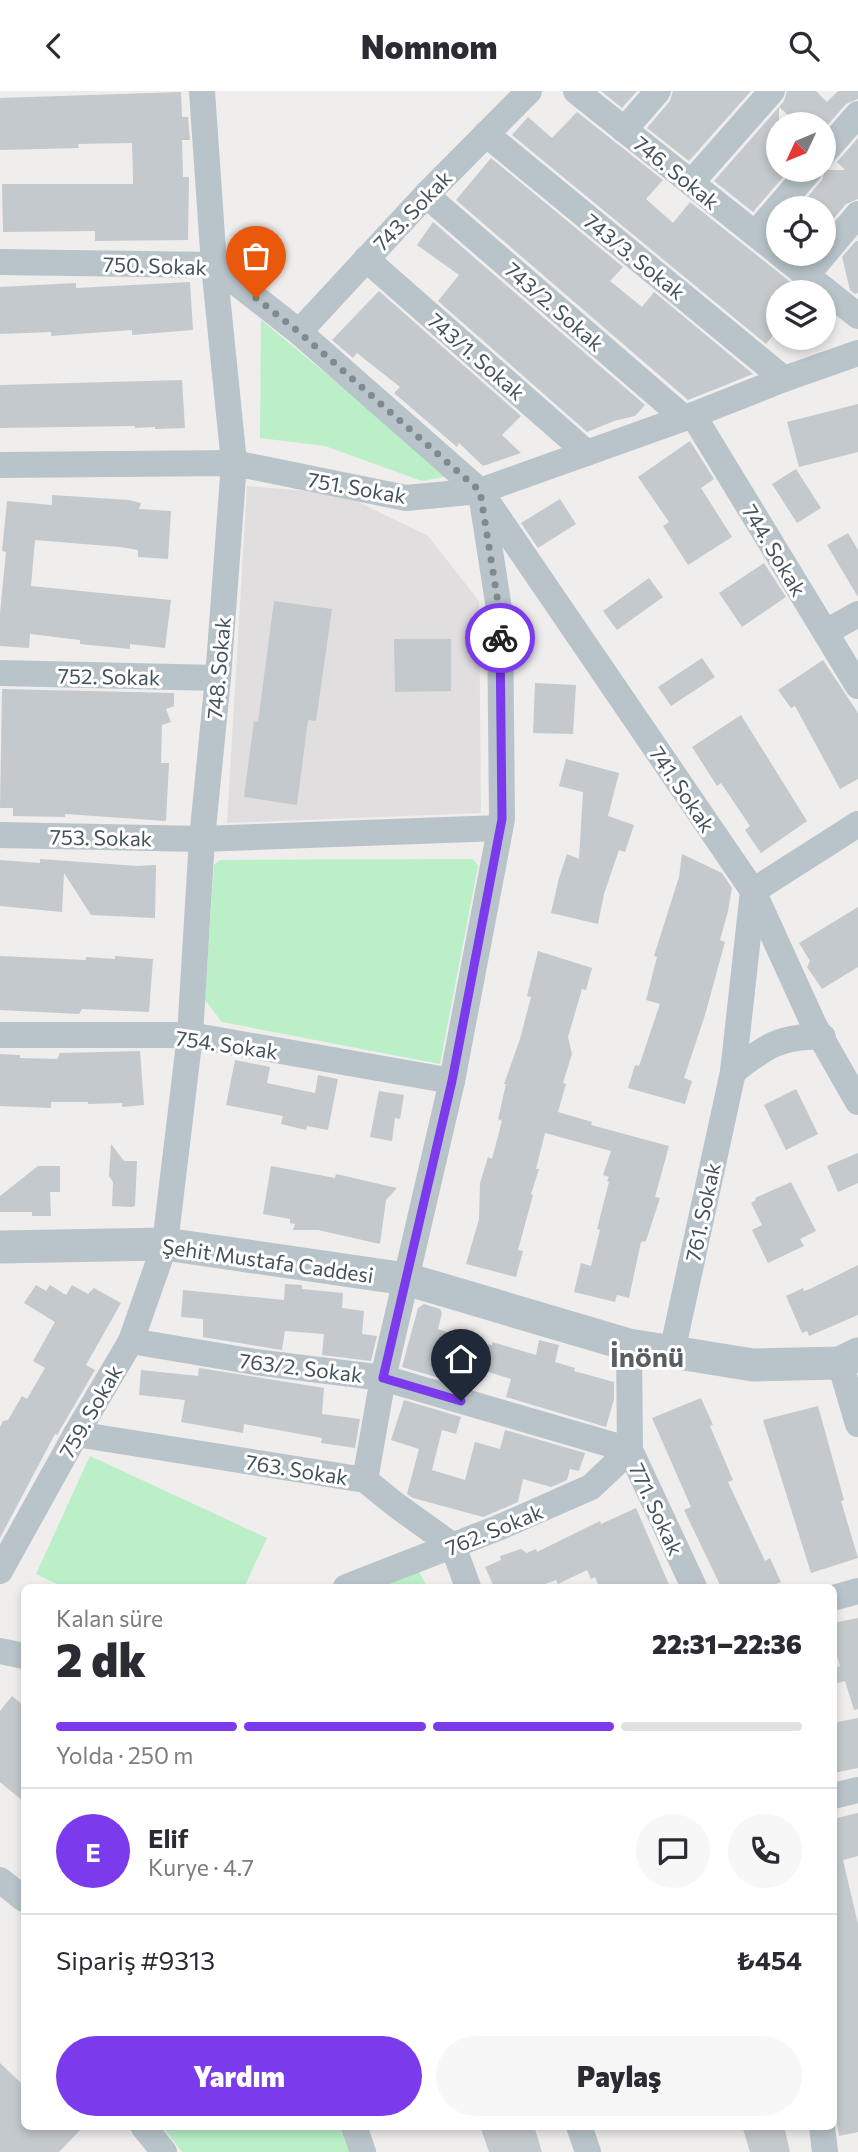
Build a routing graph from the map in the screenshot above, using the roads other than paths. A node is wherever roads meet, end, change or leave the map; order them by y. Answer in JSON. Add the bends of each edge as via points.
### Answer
{"nodes":[{"id":1,"x":202,"y":91,"type":"edge"},
{"id":2,"x":529,"y":91,"type":"edge"},
{"id":3,"x":576,"y":91,"type":"edge"},
{"id":4,"x":658,"y":91,"type":"edge"},
{"id":5,"x":772,"y":91,"type":"edge"},
{"id":6,"x":858,"y":114,"type":"edge"},
{"id":7,"x":624,"y":130,"type":"junction"},
{"id":8,"x":486,"y":134,"type":"junction"},
{"id":9,"x":836,"y":139,"type":"edge"},
{"id":10,"x":800,"y":182,"type":"edge"},
{"id":11,"x":691,"y":183,"type":"junction"},
{"id":12,"x":426,"y":195,"type":"junction"},
{"id":13,"x":858,"y":214,"type":"edge"},
{"id":14,"x":755,"y":234,"type":"junction"},
{"id":15,"x":766,"y":243,"type":"edge"},
{"id":16,"x":366,"y":259,"type":"junction"},
{"id":17,"x":0,"y":262,"type":"edge"},
{"id":18,"x":214,"y":265,"type":"junction"},
{"id":19,"x":796,"y":266,"type":"edge"},
{"id":20,"x":807,"y":275,"type":"junction"},
{"id":21,"x":858,"y":316,"type":"edge"},
{"id":22,"x":299,"y":332,"type":"junction"},
{"id":23,"x":858,"y":353,"type":"edge"},
{"id":24,"x":784,"y":379,"type":"junction"},
{"id":25,"x":688,"y":416,"type":"junction"},
{"id":26,"x":587,"y":453,"type":"junction"},
{"id":27,"x":234,"y":463,"type":"junction"},
{"id":28,"x":0,"y":465,"type":"edge"},
{"id":29,"x":480,"y":491,"type":"junction"},
{"id":30,"x":858,"y":614,"type":"edge"},
{"id":31,"x":825,"y":632,"type":"junction"},
{"id":32,"x":0,"y":673,"type":"edge"},
{"id":33,"x":218,"y":678,"type":"junction"},
{"id":34,"x":858,"y":686,"type":"edge"},
{"id":35,"x":858,"y":824,"type":"edge"},
{"id":36,"x":500,"y":828,"type":"junction"},
{"id":37,"x":0,"y":835,"type":"edge"},
{"id":38,"x":202,"y":839,"type":"junction"},
{"id":39,"x":753,"y":891,"type":"junction"},
{"id":40,"x":0,"y":1035,"type":"edge"},
{"id":41,"x":190,"y":1035,"type":"junction"},
{"id":42,"x":823,"y":1037,"type":"junction"},
{"id":43,"x":733,"y":1072,"type":"junction"},
{"id":44,"x":452,"y":1081,"type":"junction"},
{"id":45,"x":858,"y":1102,"type":"edge"},
{"id":46,"x":164,"y":1244,"type":"junction"},
{"id":47,"x":0,"y":1247,"type":"edge"},
{"id":48,"x":406,"y":1279,"type":"junction"},
{"id":49,"x":131,"y":1341,"type":"junction"},
{"id":50,"x":629,"y":1345,"type":"junction"},
{"id":51,"x":672,"y":1352,"type":"junction"},
{"id":52,"x":849,"y":1358,"type":"edge"},
{"id":53,"x":383,"y":1378,"type":"junction"},
{"id":54,"x":858,"y":1424,"type":"edge"},
{"id":55,"x":76,"y":1434,"type":"junction"},
{"id":56,"x":631,"y":1450,"type":"junction"},
{"id":57,"x":365,"y":1480,"type":"junction"},
{"id":58,"x":453,"y":1546,"type":"junction"},
{"id":59,"x":0,"y":1571,"type":"edge"},
{"id":60,"x":354,"y":1584,"type":"edge"},
{"id":61,"x":467,"y":1584,"type":"edge"},
{"id":62,"x":693,"y":1584,"type":"edge"},
{"id":63,"x":858,"y":1591,"type":"edge"},
{"id":64,"x":837,"y":1597,"type":"edge"},
{"id":65,"x":0,"y":1651,"type":"edge"},
{"id":66,"x":21,"y":1655,"type":"edge"},
{"id":67,"x":858,"y":1790,"type":"edge"},
{"id":68,"x":837,"y":1795,"type":"edge"},
{"id":69,"x":0,"y":1880,"type":"edge"},
{"id":70,"x":21,"y":1897,"type":"edge"},
{"id":71,"x":146,"y":2130,"type":"edge"},
{"id":72,"x":355,"y":2130,"type":"edge"},
{"id":73,"x":580,"y":2130,"type":"edge"},
{"id":74,"x":822,"y":2130,"type":"edge"},
{"id":75,"x":164,"y":2152,"type":"edge"},
{"id":76,"x":363,"y":2152,"type":"edge"},
{"id":77,"x":588,"y":2152,"type":"edge"},
{"id":78,"x":825,"y":2152,"type":"edge"}],
"edges":[{"from":1,"to":18,"type":"street","name":"748. Sokak"},
{"from":2,"to":8,"type":"street","name":"743. Sokak"},
{"from":3,"to":7,"type":"street","name":"746. Sokak"},
{"from":4,"to":7,"type":"street"},
{"from":5,"to":11,"type":"street"},
{"from":6,"to":9,"type":"street"},
{"from":7,"to":11,"type":"street","name":"746. Sokak"},
{"from":8,"to":12,"type":"street","name":"743. Sokak"},
{"from":8,"to":24,"type":"street","name":"743/3. Sokak"},
{"from":10,"to":14,"type":"street"},
{"from":11,"to":14,"type":"street","name":"746. Sokak"},
{"from":12,"to":16,"type":"street","name":"743. Sokak"},
{"from":12,"to":25,"type":"street","name":"743/2. Sokak"},
{"from":13,"to":20,"type":"street"},
{"from":14,"to":15,"type":"street","name":"746. Sokak"},
{"from":16,"to":22,"type":"street","name":"743. Sokak"},
{"from":16,"to":26,"type":"street","name":"743/1. Sokak"},
{"from":17,"to":18,"type":"street","name":"750. Sokak"},
{"from":18,"to":22,"type":"street","name":"750. Sokak"},
{"from":18,"to":27,"type":"street","name":"748. Sokak"},
{"from":19,"to":20,"type":"street","name":"746. Sokak"},
{"from":20,"to":21,"type":"street","name":"746. Sokak"},
{"from":22,"to":29,"type":"street","name":"750. Sokak"},
{"from":23,"to":24,"type":"street","name":"751. Sokak"},
{"from":24,"to":25,"type":"street","name":"751. Sokak"},
{"from":25,"to":26,"type":"street","name":"751. Sokak"},
{"from":25,"to":31,"type":"street","name":"744. Sokak"},
{"from":26,"to":29,"type":"street","name":"751. Sokak"},
{"from":27,"to":28,"type":"street","name":"751. Sokak"},
{"from":27,"to":29,"type":"street","name":"751. Sokak","via":[[406,498]]},
{"from":27,"to":33,"type":"street","name":"748. Sokak"},
{"from":29,"to":36,"type":"street","via":[[500,615]]},
{"from":29,"to":39,"type":"street","name":"741. Sokak"},
{"from":30,"to":31,"type":"street"},
{"from":31,"to":34,"type":"street","name":"744. Sokak"},
{"from":32,"to":33,"type":"street","name":"752. Sokak"},
{"from":33,"to":38,"type":"street","name":"748. Sokak"},
{"from":35,"to":39,"type":"street"},
{"from":36,"to":38,"type":"street","name":"753. Sokak"},
{"from":36,"to":44,"type":"street"},
{"from":37,"to":38,"type":"street","name":"753. Sokak"},
{"from":38,"to":41,"type":"street","name":"748. Sokak"},
{"from":39,"to":42,"type":"street","name":"741. Sokak"},
{"from":39,"to":43,"type":"street","name":"761. Sokak"},
{"from":40,"to":41,"type":"street","name":"754. Sokak"},
{"from":41,"to":44,"type":"street","name":"754. Sokak"},
{"from":41,"to":46,"type":"street","name":"748. Sokak"},
{"from":42,"to":43,"type":"street","via":[[806,1036],[766,1046]]},
{"from":42,"to":45,"type":"street","name":"741. Sokak"},
{"from":43,"to":51,"type":"street","name":"761. Sokak"},
{"from":44,"to":48,"type":"street"},
{"from":46,"to":47,"type":"street","name":"Şehit Mustafa Caddesi"},
{"from":46,"to":48,"type":"street","name":"Şehit Mustafa Caddesi"},
{"from":46,"to":49,"type":"street","name":"759. Sokak"},
{"from":48,"to":50,"type":"street","name":"Şehit Mustafa Caddesi"},
{"from":48,"to":53,"type":"street"},
{"from":49,"to":53,"type":"street","name":"763/2. Sokak","via":[[255,1363]]},
{"from":49,"to":55,"type":"street","name":"759. Sokak"},
{"from":50,"to":51,"type":"street","name":"Şehit Mustafa Caddesi"},
{"from":50,"to":56,"type":"street","name":"771. Sokak"},
{"from":51,"to":52,"type":"street","name":"Şehit Mustafa Caddesi","via":[[753,1365]]},
{"from":52,"to":54,"type":"street"},
{"from":53,"to":56,"type":"street","name":"763/2. Sokak"},
{"from":53,"to":57,"type":"street"},
{"from":55,"to":57,"type":"street","name":"763. Sokak"},
{"from":55,"to":59,"type":"street","name":"759. Sokak"},
{"from":56,"to":58,"type":"street","name":"762. Sokak","via":[[592,1487]]},
{"from":56,"to":62,"type":"street","name":"771. Sokak"},
{"from":57,"to":58,"type":"street","name":"763. Sokak"},
{"from":58,"to":60,"type":"street","name":"762. Sokak"},
{"from":58,"to":61,"type":"street"},
{"from":63,"to":64,"type":"street"},
{"from":65,"to":66,"type":"street"},
{"from":67,"to":68,"type":"street"},
{"from":69,"to":70,"type":"street"},
{"from":71,"to":75,"type":"street"},
{"from":72,"to":76,"type":"street"},
{"from":73,"to":77,"type":"street"},
{"from":74,"to":78,"type":"street"}]}
